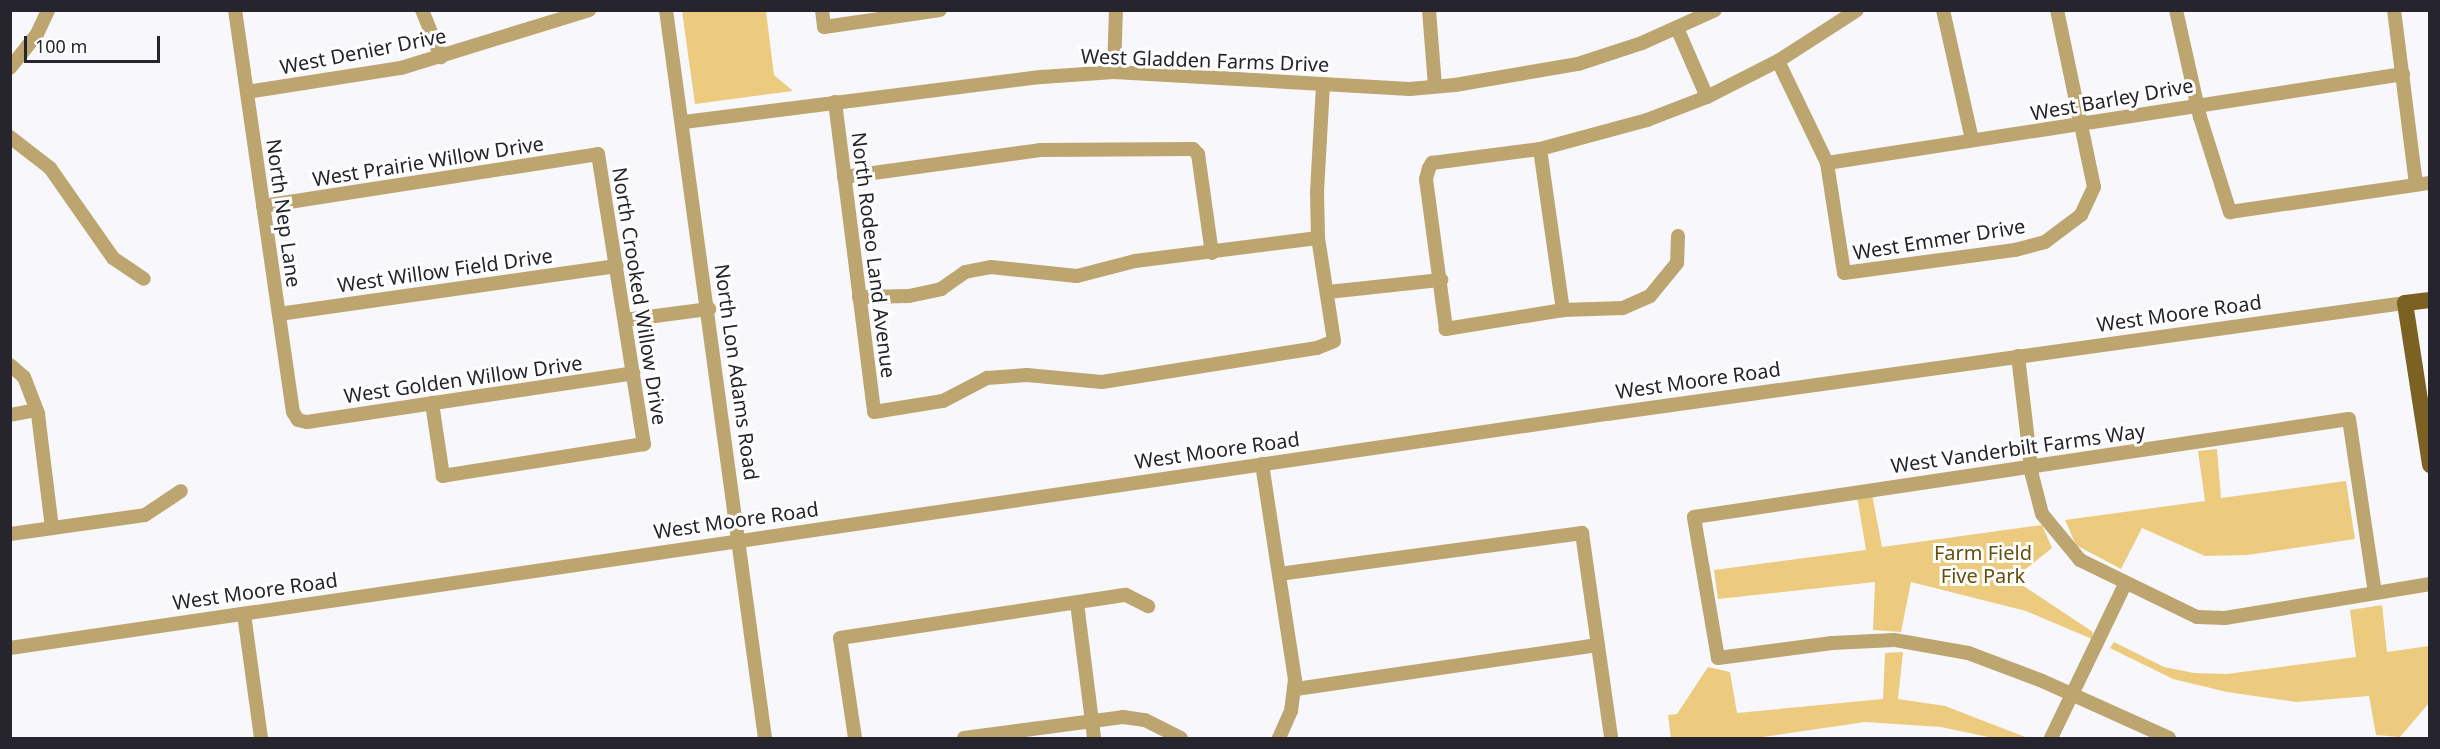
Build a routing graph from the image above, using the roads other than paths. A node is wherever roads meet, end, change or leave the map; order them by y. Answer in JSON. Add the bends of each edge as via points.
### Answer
{"nodes":[{"id":1,"x":234,"y":10,"type":"edge"},
{"id":2,"x":422,"y":10,"type":"edge"},
{"id":3,"x":589,"y":10,"type":"edge"},
{"id":4,"x":666,"y":10,"type":"edge"},
{"id":5,"x":822,"y":10,"type":"edge"},
{"id":6,"x":940,"y":10,"type":"edge"},
{"id":7,"x":1116,"y":10,"type":"edge"},
{"id":8,"x":1429,"y":10,"type":"edge"},
{"id":9,"x":1715,"y":10,"type":"edge"},
{"id":10,"x":1857,"y":10,"type":"edge"},
{"id":11,"x":1943,"y":10,"type":"edge"},
{"id":12,"x":2057,"y":10,"type":"edge"},
{"id":13,"x":2176,"y":10,"type":"edge"},
{"id":14,"x":2394,"y":10,"type":"edge"},
{"id":15,"x":44,"y":12,"type":"edge"},
{"id":16,"x":544,"y":17,"type":"edge"},
{"id":17,"x":1677,"y":28,"type":"junction"},
{"id":18,"x":441,"y":57,"type":"junction"},
{"id":19,"x":1778,"y":61,"type":"junction"},
{"id":20,"x":10,"y":68,"type":"edge"},
{"id":21,"x":1114,"y":72,"type":"junction"},
{"id":22,"x":2403,"y":74,"type":"junction"},
{"id":23,"x":1323,"y":84,"type":"junction"},
{"id":24,"x":1436,"y":86,"type":"junction"},
{"id":25,"x":247,"y":92,"type":"junction"},
{"id":26,"x":1707,"y":97,"type":"junction"},
{"id":27,"x":835,"y":102,"type":"junction"},
{"id":28,"x":2198,"y":104,"type":"junction"},
{"id":29,"x":684,"y":122,"type":"junction"},
{"id":30,"x":2084,"y":125,"type":"junction"},
{"id":31,"x":10,"y":137,"type":"edge"},
{"id":32,"x":1972,"y":140,"type":"junction"},
{"id":33,"x":1540,"y":149,"type":"junction"},
{"id":34,"x":598,"y":154,"type":"joint"},
{"id":35,"x":1827,"y":163,"type":"junction"},
{"id":36,"x":844,"y":177,"type":"junction"},
{"id":37,"x":2423,"y":184,"type":"edge"},
{"id":38,"x":263,"y":206,"type":"junction"},
{"id":39,"x":1678,"y":236,"type":"dead end"},
{"id":40,"x":1318,"y":238,"type":"junction"},
{"id":41,"x":1212,"y":253,"type":"junction"},
{"id":42,"x":617,"y":266,"type":"junction"},
{"id":43,"x":144,"y":279,"type":"dead end"},
{"id":44,"x":1441,"y":280,"type":"junction"},
{"id":45,"x":1328,"y":292,"type":"junction"},
{"id":46,"x":859,"y":297,"type":"junction"},
{"id":47,"x":2430,"y":300,"type":"edge"},
{"id":48,"x":2405,"y":303,"type":"junction"},
{"id":49,"x":709,"y":309,"type":"junction"},
{"id":50,"x":1563,"y":310,"type":"junction"},
{"id":51,"x":279,"y":314,"type":"junction"},
{"id":52,"x":625,"y":320,"type":"junction"},
{"id":53,"x":2018,"y":356,"type":"junction"},
{"id":54,"x":10,"y":365,"type":"edge"},
{"id":55,"x":633,"y":373,"type":"junction"},
{"id":56,"x":432,"y":403,"type":"junction"},
{"id":57,"x":36,"y":410,"type":"junction"},
{"id":58,"x":10,"y":415,"type":"edge"},
{"id":59,"x":298,"y":420,"type":"joint"},
{"id":60,"x":1262,"y":464,"type":"junction"},
{"id":61,"x":2430,"y":465,"type":"edge"},
{"id":62,"x":2031,"y":466,"type":"junction"},
{"id":63,"x":182,"y":491,"type":"dead end"},
{"id":64,"x":52,"y":528,"type":"junction"},
{"id":65,"x":10,"y":534,"type":"edge"},
{"id":66,"x":740,"y":541,"type":"junction"},
{"id":67,"x":1279,"y":574,"type":"junction"},
{"id":68,"x":2126,"y":584,"type":"junction"},
{"id":69,"x":2430,"y":584,"type":"edge"},
{"id":70,"x":2375,"y":593,"type":"junction"},
{"id":71,"x":1077,"y":603,"type":"junction"},
{"id":72,"x":1148,"y":606,"type":"dead end"},
{"id":73,"x":244,"y":614,"type":"junction"},
{"id":74,"x":1598,"y":645,"type":"junction"},
{"id":75,"x":10,"y":648,"type":"edge"},
{"id":76,"x":1296,"y":689,"type":"junction"},
{"id":77,"x":2072,"y":695,"type":"junction"},
{"id":78,"x":1092,"y":720,"type":"junction"},
{"id":79,"x":261,"y":738,"type":"edge"},
{"id":80,"x":765,"y":738,"type":"edge"},
{"id":81,"x":855,"y":738,"type":"edge"},
{"id":82,"x":964,"y":738,"type":"edge"},
{"id":83,"x":1094,"y":738,"type":"edge"},
{"id":84,"x":1181,"y":738,"type":"edge"},
{"id":85,"x":1278,"y":738,"type":"edge"},
{"id":86,"x":1611,"y":738,"type":"edge"},
{"id":87,"x":2051,"y":738,"type":"edge"},
{"id":88,"x":2169,"y":738,"type":"edge"}],
"edges":[{"from":1,"to":25,"type":"street","name":"North Nep Lane"},
{"from":2,"to":18,"type":"street"},
{"from":3,"to":16,"type":"street","name":"West Denier Drive"},
{"from":4,"to":29,"type":"street","name":"North Lon Adams Road"},
{"from":5,"to":6,"type":"street","via":[[824,27]]},
{"from":7,"to":21,"type":"street"},
{"from":8,"to":24,"type":"street"},
{"from":9,"to":17,"type":"street","name":"West Gladden Farms Drive"},
{"from":10,"to":19,"type":"street"},
{"from":11,"to":32,"type":"street"},
{"from":12,"to":30,"type":"street","name":"West Emmer Drive"},
{"from":13,"to":28,"type":"street"},
{"from":14,"to":22,"type":"street"},
{"from":15,"to":20,"type":"street","via":[[37,34]]},
{"from":16,"to":18,"type":"street","name":"West Denier Drive"},
{"from":17,"to":24,"type":"street","name":"West Gladden Farms Drive","via":[[1578,64],[1515,78]]},
{"from":17,"to":26,"type":"street"},
{"from":18,"to":25,"type":"street","name":"West Denier Drive","via":[[401,68]]},
{"from":19,"to":26,"type":"street"},
{"from":19,"to":35,"type":"street"},
{"from":21,"to":23,"type":"street","name":"West Gladden Farms Drive"},
{"from":21,"to":27,"type":"street","name":"West Gladden Farms Drive"},
{"from":22,"to":28,"type":"street","name":"West Barley Drive"},
{"from":22,"to":37,"type":"street"},
{"from":23,"to":24,"type":"street","name":"West Gladden Farms Drive","via":[[1410,89]]},
{"from":23,"to":40,"type":"street"},
{"from":25,"to":38,"type":"street","name":"North Nep Lane"},
{"from":26,"to":33,"type":"street","via":[[1625,127]]},
{"from":27,"to":29,"type":"street","name":"West Gladden Farms Drive"},
{"from":27,"to":36,"type":"street","name":"North Rodeo Land Avenue"},
{"from":28,"to":30,"type":"street","name":"West Barley Drive"},
{"from":28,"to":37,"type":"street","via":[[2230,212]]},
{"from":29,"to":49,"type":"street","name":"North Lon Adams Road"},
{"from":30,"to":32,"type":"street","name":"West Barley Drive"},
{"from":30,"to":35,"type":"street","name":"West Emmer Drive","via":[[2094,187],[2081,215],[2045,242],[1844,273]]},
{"from":31,"to":43,"type":"street","via":[[50,168],[113,258]]},
{"from":32,"to":35,"type":"street","name":"West Barley Drive"},
{"from":33,"to":44,"type":"street","via":[[1432,163],[1426,180]]},
{"from":33,"to":50,"type":"street"},
{"from":34,"to":38,"type":"street","name":"West Prairie Willow Drive"},
{"from":34,"to":42,"type":"street","name":"North Crooked Willow Drive"},
{"from":36,"to":41,"type":"street","via":[[1040,150],[1193,149],[1198,154]]},
{"from":36,"to":46,"type":"street","name":"North Rodeo Land Avenue"},
{"from":38,"to":51,"type":"street","name":"North Nep Lane"},
{"from":39,"to":50,"type":"street","via":[[1677,263],[1650,296],[1623,308]]},
{"from":40,"to":41,"type":"street"},
{"from":40,"to":45,"type":"street"},
{"from":41,"to":46,"type":"street","via":[[1135,261],[1077,276],[992,267],[965,272],[941,289],[909,296]]},
{"from":42,"to":51,"type":"street","name":"West Willow Field Drive"},
{"from":42,"to":52,"type":"street","name":"North Crooked Willow Drive"},
{"from":44,"to":45,"type":"street"},
{"from":44,"to":50,"type":"street","via":[[1446,329]]},
{"from":45,"to":46,"type":"street","name":"North Rodeo Land Avenue","via":[[1334,341],[1317,348],[1102,382],[1027,375],[987,378],[943,401],[874,412]]},
{"from":47,"to":48,"type":"main road","name":"West Moore Road"},
{"from":48,"to":53,"type":"street","name":"West Moore Road"},
{"from":48,"to":61,"type":"main road"},
{"from":49,"to":52,"type":"street"},
{"from":49,"to":66,"type":"street","name":"North Lon Adams Road"},
{"from":51,"to":59,"type":"street","name":"North Nep Lane","via":[[293,412]]},
{"from":52,"to":55,"type":"street","name":"North Crooked Willow Drive"},
{"from":53,"to":60,"type":"street","name":"West Moore Road"},
{"from":53,"to":62,"type":"street"},
{"from":54,"to":57,"type":"street","via":[[24,377]]},
{"from":55,"to":56,"type":"street","name":"West Golden Willow Drive"},
{"from":55,"to":56,"type":"street","name":"North Crooked Willow Drive","via":[[644,444],[443,476]]},
{"from":56,"to":59,"type":"street","name":"West Golden Willow Drive"},
{"from":57,"to":58,"type":"street"},
{"from":57,"to":64,"type":"street"},
{"from":60,"to":66,"type":"street","name":"West Moore Road"},
{"from":60,"to":67,"type":"street"},
{"from":62,"to":68,"type":"street","via":[[2042,514],[2080,560]]},
{"from":62,"to":70,"type":"street","name":"West Vanderbilt Farms Way","via":[[2349,419]]},
{"from":62,"to":77,"type":"street","name":"West Vanderbilt Farms Way","via":[[1694,517],[1719,658],[1832,643],[1894,640],[1968,653]]},
{"from":63,"to":64,"type":"street","via":[[146,515]]},
{"from":64,"to":65,"type":"street"},
{"from":66,"to":73,"type":"street","name":"West Moore Road"},
{"from":66,"to":80,"type":"street","name":"North Lon Adams Road"},
{"from":67,"to":74,"type":"street","via":[[1582,532]]},
{"from":67,"to":76,"type":"street"},
{"from":68,"to":70,"type":"street","via":[[2197,617],[2225,618]]},
{"from":68,"to":77,"type":"street"},
{"from":69,"to":70,"type":"street"},
{"from":71,"to":72,"type":"street","via":[[1126,595]]},
{"from":71,"to":78,"type":"street"},
{"from":71,"to":81,"type":"street","via":[[840,638]]},
{"from":73,"to":75,"type":"street","name":"West Moore Road"},
{"from":73,"to":79,"type":"street"},
{"from":74,"to":76,"type":"street"},
{"from":74,"to":86,"type":"street"},
{"from":76,"to":85,"type":"street"},
{"from":77,"to":87,"type":"street"},
{"from":77,"to":88,"type":"street"},
{"from":78,"to":82,"type":"street"},
{"from":78,"to":83,"type":"street"},
{"from":78,"to":84,"type":"street","via":[[1145,720]]}]}
